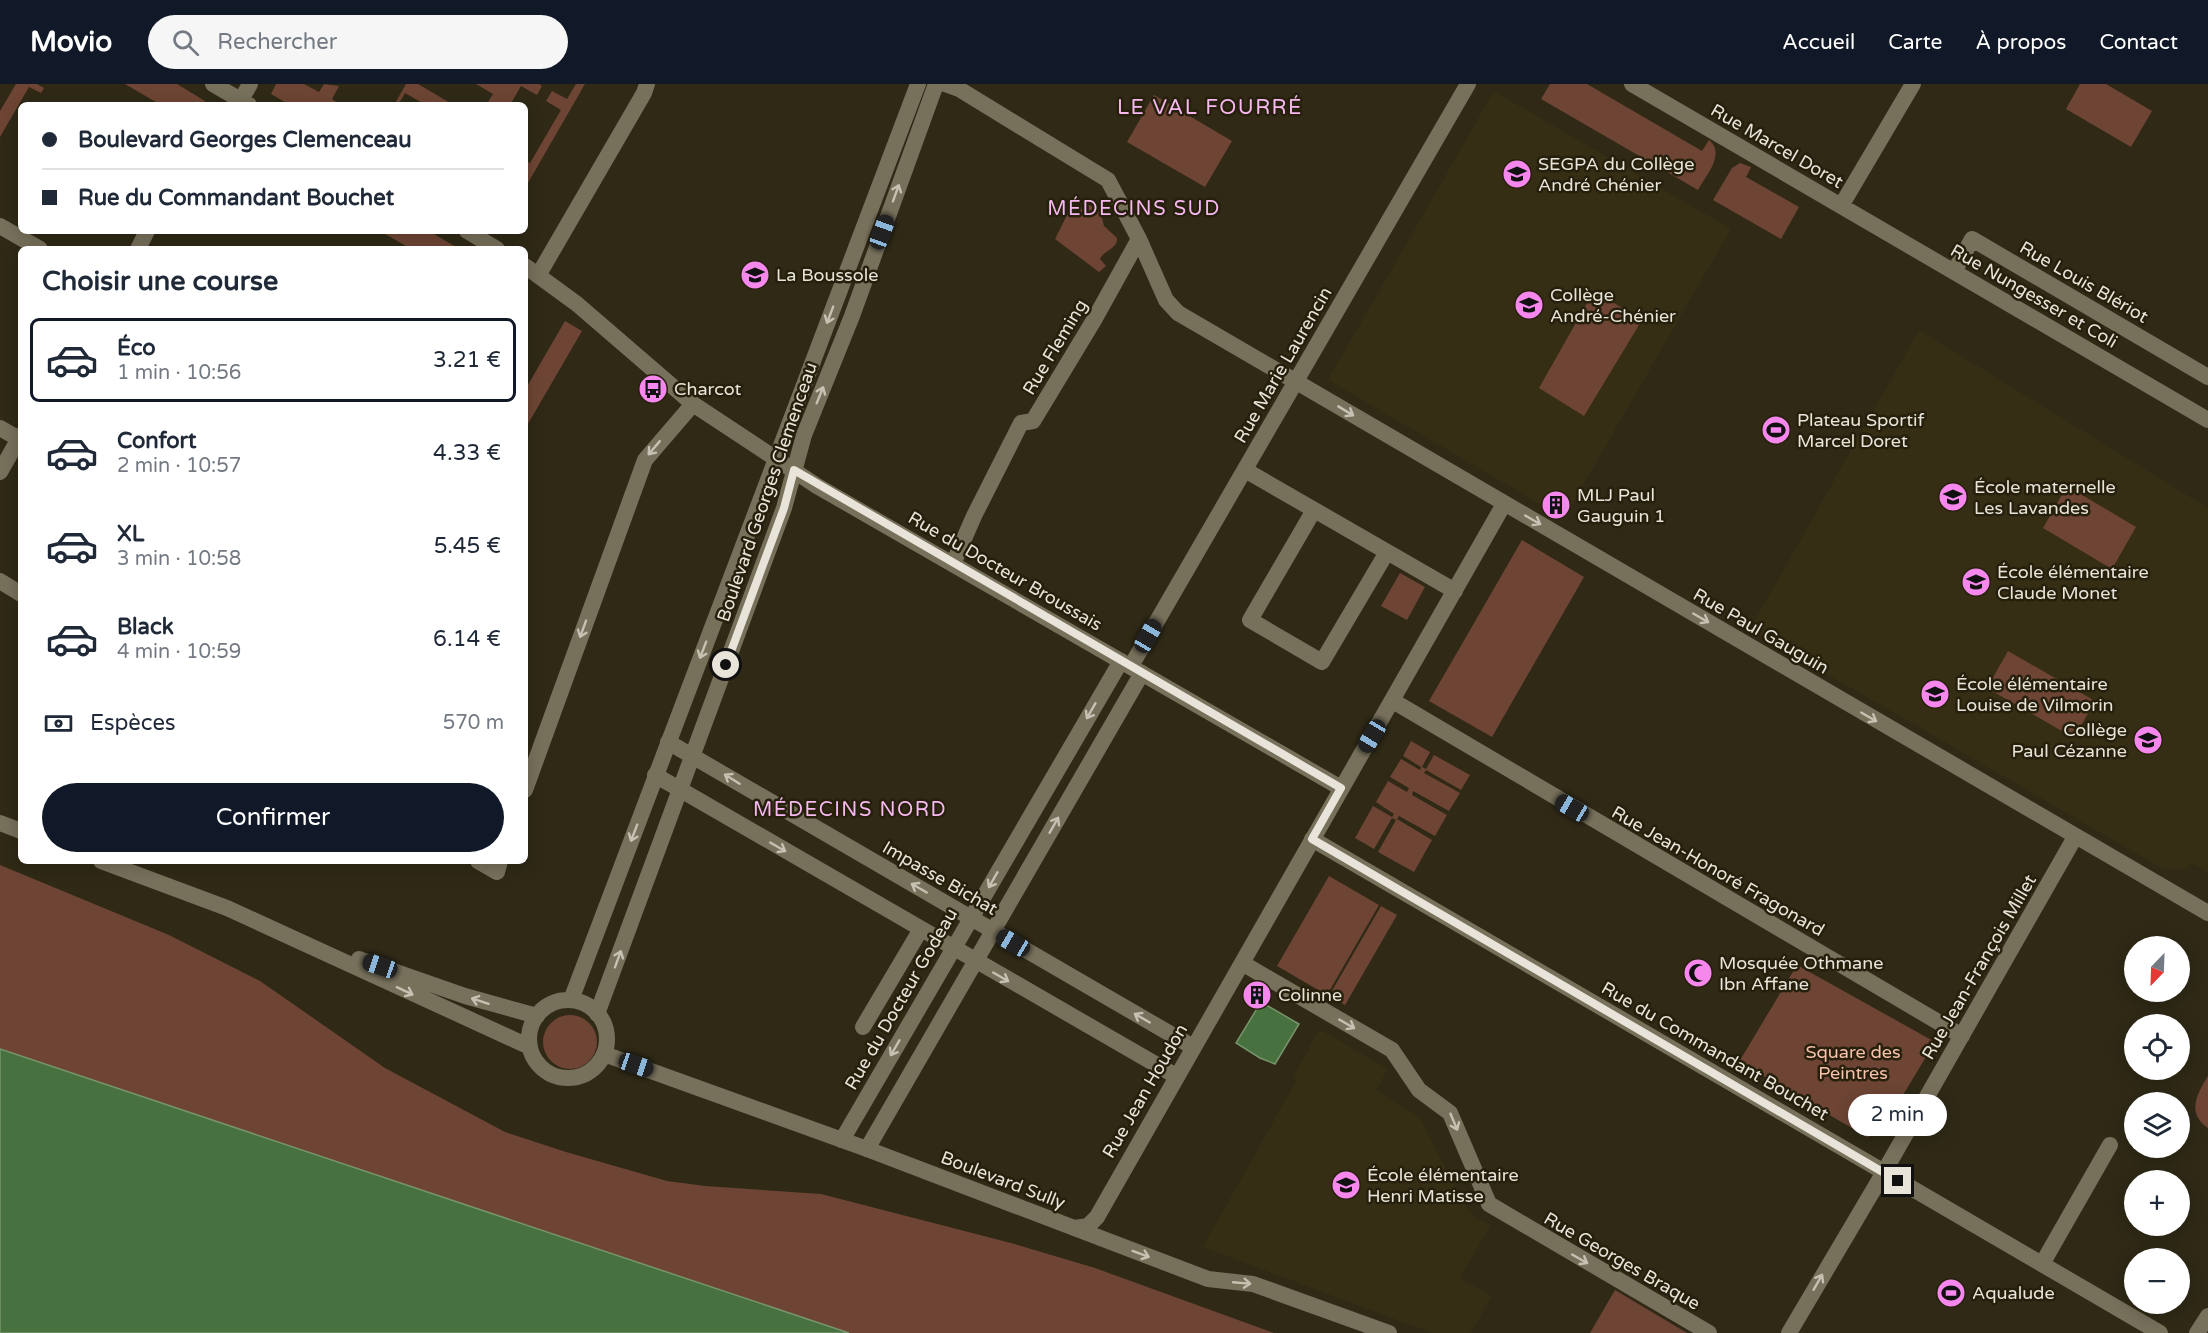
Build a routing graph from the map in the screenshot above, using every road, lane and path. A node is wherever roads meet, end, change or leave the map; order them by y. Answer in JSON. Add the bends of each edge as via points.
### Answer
{"nodes":[{"id":1,"x":213,"y":84,"type":"edge"},
{"id":2,"x":250,"y":84,"type":"edge"},
{"id":3,"x":647,"y":84,"type":"edge"},
{"id":4,"x":918,"y":84,"type":"edge"},
{"id":5,"x":936,"y":84,"type":"edge"},
{"id":6,"x":945,"y":84,"type":"edge"},
{"id":7,"x":1468,"y":84,"type":"edge"},
{"id":8,"x":1632,"y":84,"type":"edge"},
{"id":9,"x":1913,"y":84,"type":"edge"},
{"id":10,"x":236,"y":101,"type":"edge"},
{"id":11,"x":1841,"y":206,"type":"junction"},
{"id":12,"x":0,"y":226,"type":"edge"},
{"id":13,"x":1139,"y":239,"type":"junction"},
{"id":14,"x":474,"y":240,"type":"edge"},
{"id":15,"x":35,"y":246,"type":"edge"},
{"id":16,"x":489,"y":246,"type":"edge"},
{"id":17,"x":532,"y":270,"type":"edge"},
{"id":18,"x":1954,"y":272,"type":"junction"},
{"id":19,"x":2208,"y":376,"type":"edge"},
{"id":20,"x":1296,"y":381,"type":"junction"},
{"id":21,"x":693,"y":404,"type":"junction"},
{"id":22,"x":2208,"y":420,"type":"edge"},
{"id":23,"x":0,"y":428,"type":"edge"},
{"id":24,"x":18,"y":436,"type":"edge"},
{"id":25,"x":18,"y":440,"type":"edge"},
{"id":26,"x":775,"y":458,"type":"junction"},
{"id":27,"x":794,"y":470,"type":"junction"},
{"id":28,"x":1245,"y":470,"type":"junction"},
{"id":29,"x":0,"y":471,"type":"edge"},
{"id":30,"x":1504,"y":504,"type":"junction"},
{"id":31,"x":1314,"y":510,"type":"junction"},
{"id":32,"x":1387,"y":552,"type":"junction"},
{"id":33,"x":953,"y":564,"type":"junction"},
{"id":34,"x":0,"y":581,"type":"edge"},
{"id":35,"x":1455,"y":591,"type":"junction"},
{"id":36,"x":18,"y":592,"type":"edge"},
{"id":37,"x":1131,"y":666,"type":"junction"},
{"id":38,"x":1393,"y":702,"type":"junction"},
{"id":39,"x":668,"y":742,"type":"junction"},
{"id":40,"x":531,"y":755,"type":"edge"},
{"id":41,"x":693,"y":755,"type":"junction"},
{"id":42,"x":528,"y":772,"type":"edge"},
{"id":43,"x":655,"y":775,"type":"junction"},
{"id":44,"x":1341,"y":788,"type":"junction"},
{"id":45,"x":680,"y":790,"type":"junction"},
{"id":46,"x":0,"y":823,"type":"edge"},
{"id":47,"x":18,"y":830,"type":"edge"},
{"id":48,"x":2075,"y":837,"type":"junction"},
{"id":49,"x":1312,"y":839,"type":"junction"},
{"id":50,"x":109,"y":864,"type":"edge"},
{"id":51,"x":483,"y":864,"type":"edge"},
{"id":52,"x":499,"y":864,"type":"edge"},
{"id":53,"x":2208,"y":913,"type":"edge"},
{"id":54,"x":970,"y":918,"type":"junction"},
{"id":55,"x":921,"y":929,"type":"junction"},
{"id":56,"x":276,"y":930,"type":"junction"},
{"id":57,"x":993,"y":931,"type":"junction"},
{"id":58,"x":953,"y":949,"type":"junction"},
{"id":59,"x":975,"y":962,"type":"junction"},
{"id":60,"x":1242,"y":963,"type":"junction"},
{"id":61,"x":571,"y":1000,"type":"junction"},
{"id":62,"x":597,"y":1014,"type":"junction"},
{"id":63,"x":537,"y":1016,"type":"junction"},
{"id":64,"x":863,"y":1027,"type":"dead end"},
{"id":65,"x":1962,"y":1036,"type":"junction"},
{"id":66,"x":530,"y":1047,"type":"junction"},
{"id":67,"x":1193,"y":1047,"type":"junction"},
{"id":68,"x":604,"y":1053,"type":"junction"},
{"id":69,"x":1176,"y":1076,"type":"junction"},
{"id":70,"x":842,"y":1140,"type":"junction"},
{"id":71,"x":2110,"y":1145,"type":"dead end"},
{"id":72,"x":867,"y":1149,"type":"junction"},
{"id":73,"x":1884,"y":1172,"type":"junction"},
{"id":74,"x":1075,"y":1228,"type":"junction"},
{"id":75,"x":2042,"y":1264,"type":"junction"},
{"id":76,"x":2208,"y":1316,"type":"edge"},
{"id":77,"x":1389,"y":1333,"type":"edge"},
{"id":78,"x":1709,"y":1333,"type":"edge"},
{"id":79,"x":1789,"y":1333,"type":"edge"},
{"id":80,"x":2160,"y":1333,"type":"edge"},
{"id":81,"x":2197,"y":1333,"type":"edge"}],
"edges":[{"from":1,"to":10,"type":"street"},
{"from":2,"to":10,"type":"street"},
{"from":3,"to":17,"type":"street"},
{"from":4,"to":26,"type":"street","name":"Boulevard Georges Clemenceau","one_way":true},
{"from":27,"to":5,"type":"street","name":"Boulevard Georges Clemenceau","one_way":true},
{"from":6,"to":13,"type":"street","name":"Rue Paul Gauguin","via":[[1108,180]]},
{"from":7,"to":20,"type":"street","name":"Rue Marie Laurencin"},
{"from":8,"to":11,"type":"street","name":"Rue Marcel Doret"},
{"from":9,"to":11,"type":"street"},
{"from":11,"to":18,"type":"street","name":"Rue Nungesser et Coli"},
{"from":12,"to":15,"type":"street"},
{"from":13,"to":20,"type":"street","name":"Rue Paul Gauguin","via":[[1171,307]]},
{"from":13,"to":33,"type":"street","name":"Rue Fleming","via":[[1033,422],[1021,423]]},
{"from":14,"to":16,"type":"street"},
{"from":17,"to":21,"type":"street","name":"Rue du Docteur Broussais"},
{"from":18,"to":19,"type":"street","name":"Rue Louis Blériot","via":[[1972,239]]},
{"from":18,"to":22,"type":"street","name":"Rue Nungesser et Coli"},
{"from":20,"to":28,"type":"street","name":"Rue Marie Laurencin"},
{"from":20,"to":30,"type":"street","name":"Rue Paul Gauguin","one_way":true},
{"from":21,"to":26,"type":"street","name":"Rue du Docteur Broussais"},
{"from":21,"to":40,"type":"street","one_way":true,"via":[[645,460]]},
{"from":23,"to":24,"type":"street"},
{"from":25,"to":29,"type":"street"},
{"from":26,"to":27,"type":"street","name":"Rue du Docteur Broussais"},
{"from":26,"to":39,"type":"street","name":"Boulevard Georges Clemenceau","one_way":true},
{"from":27,"to":33,"type":"street","name":"Rue du Docteur Broussais"},
{"from":27,"to":41,"type":"street","name":"Boulevard Georges Clemenceau","via":[[784,508]]},
{"from":28,"to":31,"type":"street"},
{"from":28,"to":37,"type":"street","name":"Rue Marie Laurencin"},
{"from":30,"to":35,"type":"street"},
{"from":30,"to":48,"type":"street","name":"Rue Paul Gauguin","one_way":true},
{"from":31,"to":32,"type":"street"},
{"from":31,"to":32,"type":"street","via":[[1250,620],[1322,662]]},
{"from":32,"to":35,"type":"street"},
{"from":33,"to":37,"type":"street","name":"Rue du Docteur Broussais"},
{"from":34,"to":36,"type":"street"},
{"from":35,"to":38,"type":"street"},
{"from":37,"to":44,"type":"street","name":"Rue du Docteur Broussais"},
{"from":37,"to":54,"type":"street","name":"Rue du Docteur Godeau","one_way":true},
{"from":57,"to":37,"type":"street","one_way":true},
{"from":38,"to":44,"type":"street"},
{"from":38,"to":65,"type":"street","name":"Rue Jean-Honoré Fragonard"},
{"from":39,"to":41,"type":"street","name":"Impasse Bichat"},
{"from":39,"to":43,"type":"street","name":"Boulevard Georges Clemenceau"},
{"from":40,"to":42,"type":"street"},
{"from":41,"to":45,"type":"street","name":"Boulevard Georges Clemenceau"},
{"from":54,"to":41,"type":"street","name":"Impasse Bichat","one_way":true},
{"from":43,"to":45,"type":"street"},
{"from":43,"to":61,"type":"street","name":"Boulevard Georges Clemenceau","one_way":true},
{"from":44,"to":49,"type":"street"},
{"from":45,"to":55,"type":"street","one_way":true},
{"from":62,"to":45,"type":"street","name":"Boulevard Georges Clemenceau","one_way":true},
{"from":46,"to":47,"type":"street"},
{"from":48,"to":53,"type":"street","name":"Rue Paul Gauguin"},
{"from":48,"to":65,"type":"street","name":"Rue Jean-François Millet"},
{"from":49,"to":60,"type":"street"},
{"from":49,"to":73,"type":"street","name":"Rue du Commandant Bouchet"},
{"from":50,"to":56,"type":"street"},
{"from":51,"to":52,"type":"street","via":[[497,872]]},
{"from":54,"to":57,"type":"street","name":"Impasse Bichat"},
{"from":54,"to":58,"type":"street","name":"Rue du Docteur Godeau"},
{"from":55,"to":58,"type":"street"},
{"from":55,"to":64,"type":"street"},
{"from":63,"to":56,"type":"street","one_way":true,"via":[[465,996]]},
{"from":56,"to":66,"type":"street","one_way":true},
{"from":57,"to":59,"type":"street"},
{"from":67,"to":57,"type":"street","name":"Impasse Bichat","one_way":true},
{"from":58,"to":59,"type":"street"},
{"from":58,"to":70,"type":"street","name":"Rue du Docteur Godeau","one_way":true},
{"from":59,"to":69,"type":"street","one_way":true},
{"from":59,"to":72,"type":"street"},
{"from":60,"to":67,"type":"street","name":"Rue Jean Houdon"},
{"from":60,"to":78,"type":"street","name":"Rue Georges Braque","one_way":true,"via":[[1392,1050],[1413,1084],[1450,1113],[1489,1204]]},
{"from":61,"to":62,"type":"street","via":[[582,1002]]},
{"from":61,"to":63,"type":"street","via":[[548,1005]]},
{"from":62,"to":68,"type":"street","via":[[606,1029]]},
{"from":63,"to":66,"type":"street","via":[[529,1035]]},
{"from":65,"to":73,"type":"street","name":"Rue Jean-François Millet"},
{"from":66,"to":68,"type":"street","via":[[542,1068],[565,1078],[589,1072]]},
{"from":67,"to":69,"type":"street","name":"Rue Jean Houdon"},
{"from":68,"to":70,"type":"street","name":"Boulevard Sully"},
{"from":69,"to":74,"type":"street","name":"Rue Jean Houdon","via":[[1097,1217],[1088,1226]]},
{"from":70,"to":72,"type":"street","name":"Boulevard Sully"},
{"from":71,"to":75,"type":"street"},
{"from":72,"to":74,"type":"street","name":"Boulevard Sully"},
{"from":73,"to":75,"type":"street","name":"Rue du Commandant Bouchet"},
{"from":79,"to":73,"type":"street","name":"Rue Jean-François Millet","one_way":true},
{"from":74,"to":77,"type":"street","name":"Boulevard Sully","one_way":true,"via":[[1208,1280],[1253,1284]]},
{"from":75,"to":80,"type":"street","name":"Rue du Commandant Bouchet"},
{"from":76,"to":81,"type":"street"}]}
